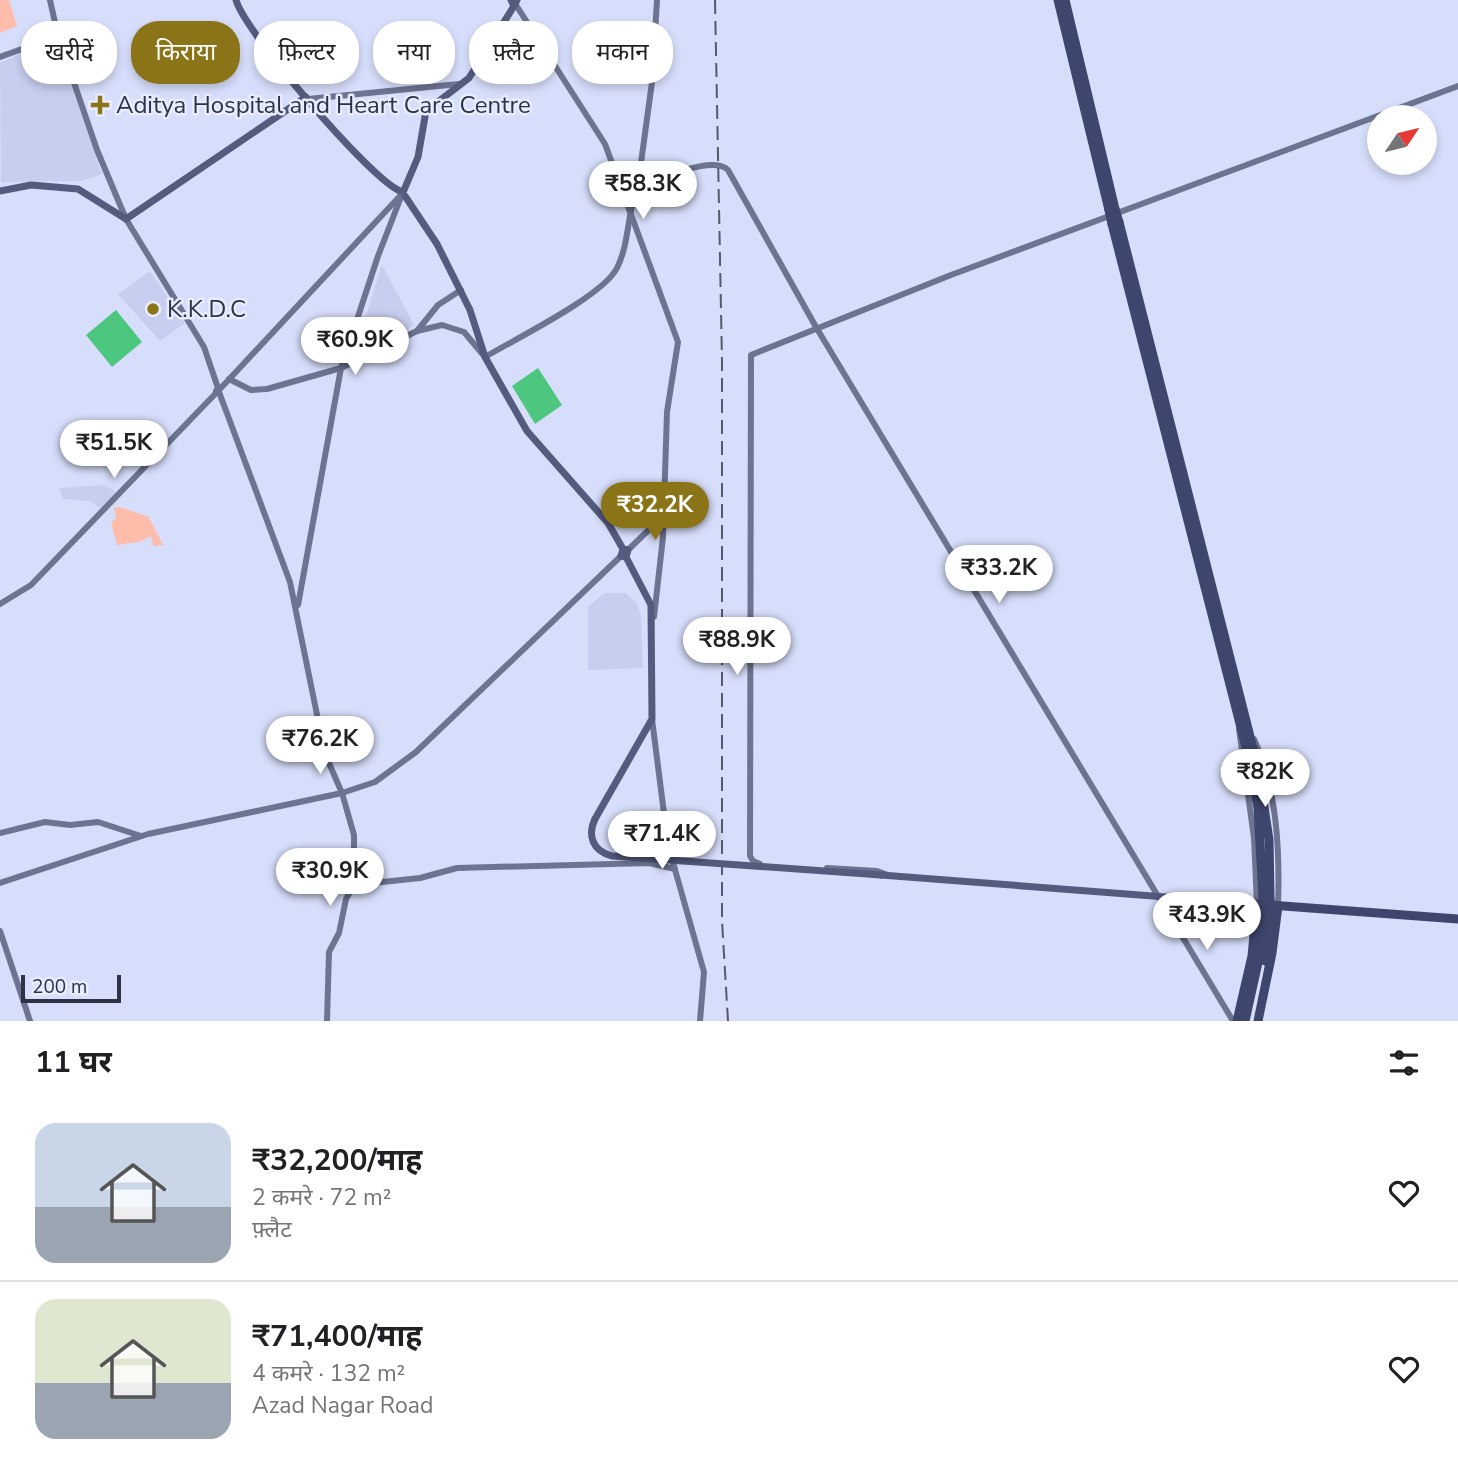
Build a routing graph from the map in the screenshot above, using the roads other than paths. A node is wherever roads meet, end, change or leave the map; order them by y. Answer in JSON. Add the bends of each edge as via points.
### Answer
{"nodes":[{"id":1,"x":50,"y":0,"type":"edge"},
{"id":2,"x":236,"y":0,"type":"edge"},
{"id":3,"x":657,"y":0,"type":"edge"},
{"id":4,"x":1058,"y":0,"type":"edge"},
{"id":5,"x":1065,"y":0,"type":"edge"},
{"id":6,"x":515,"y":2,"type":"edge"},
{"id":7,"x":55,"y":21,"type":"edge"},
{"id":8,"x":21,"y":49,"type":"edge"},
{"id":9,"x":0,"y":57,"type":"edge"},
{"id":10,"x":464,"y":83,"type":"junction"},
{"id":11,"x":75,"y":84,"type":"edge"},
{"id":12,"x":1458,"y":86,"type":"edge"},
{"id":13,"x":307,"y":98,"type":"junction"},
{"id":14,"x":640,"y":166,"type":"junction"},
{"id":15,"x":659,"y":180,"type":"junction"},
{"id":16,"x":638,"y":185,"type":"junction"},
{"id":17,"x":0,"y":191,"type":"edge"},
{"id":18,"x":403,"y":194,"type":"junction"},
{"id":19,"x":1112,"y":209,"type":"junction"},
{"id":20,"x":630,"y":215,"type":"junction"},
{"id":21,"x":126,"y":219,"type":"junction"},
{"id":22,"x":461,"y":290,"type":"junction"},
{"id":23,"x":816,"y":327,"type":"junction"},
{"id":24,"x":417,"y":331,"type":"junction"},
{"id":25,"x":485,"y":357,"type":"junction"},
{"id":26,"x":341,"y":368,"type":"junction"},
{"id":27,"x":229,"y":379,"type":"junction"},
{"id":28,"x":218,"y":390,"type":"junction"},
{"id":29,"x":664,"y":515,"type":"junction"},
{"id":30,"x":1200,"y":551,"type":"junction"},
{"id":31,"x":624,"y":553,"type":"junction"},
{"id":32,"x":0,"y":604,"type":"edge"},
{"id":33,"x":298,"y":610,"type":"junction"},
{"id":34,"x":653,"y":619,"type":"junction"},
{"id":35,"x":652,"y":719,"type":"junction"},
{"id":36,"x":342,"y":793,"type":"junction"},
{"id":37,"x":0,"y":834,"type":"edge"},
{"id":38,"x":143,"y":836,"type":"junction"},
{"id":39,"x":676,"y":869,"type":"junction"},
{"id":40,"x":885,"y":876,"type":"junction"},
{"id":41,"x":0,"y":883,"type":"edge"},
{"id":42,"x":354,"y":885,"type":"junction"},
{"id":43,"x":1158,"y":897,"type":"junction"},
{"id":44,"x":1267,"y":904,"type":"junction"},
{"id":45,"x":1458,"y":919,"type":"edge"},
{"id":46,"x":0,"y":931,"type":"edge"},
{"id":47,"x":30,"y":1021,"type":"edge"},
{"id":48,"x":327,"y":1021,"type":"edge"},
{"id":49,"x":700,"y":1021,"type":"edge"},
{"id":50,"x":1235,"y":1021,"type":"edge"},
{"id":51,"x":1245,"y":1021,"type":"edge"},
{"id":52,"x":1252,"y":1021,"type":"edge"},
{"id":53,"x":1258,"y":1021,"type":"edge"}],
"edges":[{"from":1,"to":7,"type":"street"},
{"from":2,"to":13,"type":"main road","via":[[254,32]]},
{"from":3,"to":14,"type":"street"},
{"from":4,"to":19,"type":"highway"},
{"from":5,"to":19,"type":"highway"},
{"from":6,"to":10,"type":"main road"},
{"from":6,"to":20,"type":"street","via":[[600,134]]},
{"from":8,"to":9,"type":"street"},
{"from":10,"to":13,"type":"street"},
{"from":10,"to":18,"type":"main road","via":[[426,111],[418,157]]},
{"from":11,"to":21,"type":"street"},
{"from":12,"to":23,"type":"street"},
{"from":13,"to":18,"type":"main road","via":[[370,171]]},
{"from":13,"to":21,"type":"main road"},
{"from":14,"to":15,"type":"street"},
{"from":14,"to":16,"type":"street"},
{"from":15,"to":16,"type":"street"},
{"from":15,"to":23,"type":"street","via":[[699,166],[724,166]]},
{"from":16,"to":20,"type":"street"},
{"from":17,"to":21,"type":"main road","via":[[32,185],[78,189]]},
{"from":18,"to":22,"type":"main road"},
{"from":18,"to":26,"type":"street"},
{"from":18,"to":27,"type":"street"},
{"from":19,"to":30,"type":"highway","bridge":true},
{"from":20,"to":25,"type":"street","via":[[618,266],[604,285]]},
{"from":20,"to":29,"type":"street","via":[[678,342],[667,412]]},
{"from":21,"to":28,"type":"street","via":[[204,347]]},
{"from":22,"to":24,"type":"street","via":[[438,306]]},
{"from":22,"to":25,"type":"main road"},
{"from":23,"to":40,"type":"street","via":[[753,353],[750,360],[750,856],[759,864],[879,871]]},
{"from":23,"to":43,"type":"street"},
{"from":24,"to":25,"type":"street","via":[[442,325],[458,328]]},
{"from":24,"to":26,"type":"street"},
{"from":25,"to":31,"type":"main road","via":[[527,431],[608,523]]},
{"from":26,"to":27,"type":"street","via":[[258,390]]},
{"from":26,"to":33,"type":"street"},
{"from":27,"to":28,"type":"street"},
{"from":28,"to":32,"type":"street","via":[[27,588]]},
{"from":28,"to":33,"type":"street"},
{"from":29,"to":31,"type":"street"},
{"from":29,"to":34,"type":"street"},
{"from":30,"to":44,"type":"highway","via":[[1258,808]]},
{"from":30,"to":44,"type":"highway","via":[[1248,727],[1266,814]]},
{"from":31,"to":34,"type":"main road","via":[[647,594]]},
{"from":31,"to":36,"type":"street","via":[[416,752],[375,782]]},
{"from":33,"to":36,"type":"street","via":[[325,752]]},
{"from":34,"to":35,"type":"main road"},
{"from":35,"to":39,"type":"street","via":[[663,813]]},
{"from":35,"to":40,"type":"main road","bridge":true,"via":[[591,828],[599,850],[612,856]]},
{"from":36,"to":38,"type":"street"},
{"from":36,"to":42,"type":"street","via":[[354,835]]},
{"from":37,"to":38,"type":"street","via":[[46,822],[98,821]]},
{"from":38,"to":41,"type":"street"},
{"from":39,"to":42,"type":"street","via":[[649,863],[457,868],[421,878]]},
{"from":39,"to":49,"type":"street","via":[[704,972]]},
{"from":40,"to":43,"type":"main road"},
{"from":42,"to":48,"type":"street","via":[[328,952]]},
{"from":43,"to":44,"type":"main road"},
{"from":43,"to":50,"type":"street"},
{"from":44,"to":45,"type":"highway"},
{"from":44,"to":50,"type":"highway"},
{"from":44,"to":51,"type":"highway"},
{"from":44,"to":52,"type":"highway","via":[[1266,953]]},
{"from":44,"to":53,"type":"highway","via":[[1272,953]]},
{"from":46,"to":47,"type":"street"}]}
